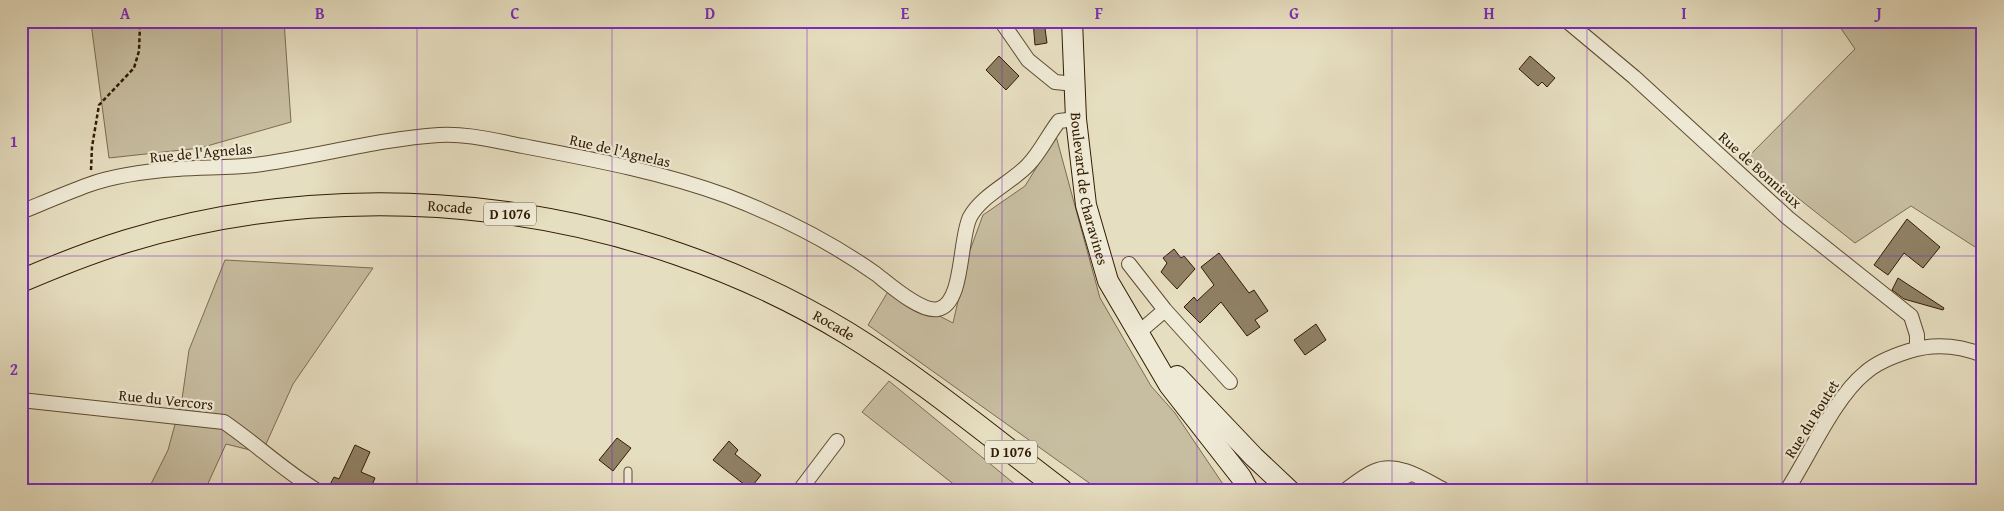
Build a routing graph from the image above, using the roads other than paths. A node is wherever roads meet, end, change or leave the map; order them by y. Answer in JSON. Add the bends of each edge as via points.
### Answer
{"nodes":[{"id":1,"x":1001,"y":21,"type":"edge"},
{"id":2,"x":1072,"y":21,"type":"edge"},
{"id":3,"x":1567,"y":21,"type":"edge"},
{"id":4,"x":1075,"y":84,"type":"junction"},
{"id":5,"x":1076,"y":119,"type":"junction"},
{"id":6,"x":21,"y":212,"type":"edge"},
{"id":7,"x":1130,"y":264,"type":"dead end"},
{"id":8,"x":21,"y":281,"type":"edge"},
{"id":9,"x":1165,"y":310,"type":"junction"},
{"id":10,"x":1142,"y":339,"type":"junction"},
{"id":11,"x":1917,"y":348,"type":"junction"},
{"id":12,"x":1983,"y":355,"type":"edge"},
{"id":13,"x":1230,"y":382,"type":"dead end"},
{"id":14,"x":21,"y":400,"type":"edge"},
{"id":15,"x":960,"y":415,"type":"junction"},
{"id":16,"x":837,"y":441,"type":"dead end"},
{"id":17,"x":628,"y":471,"type":"dead end"},
{"id":18,"x":1415,"y":476,"type":"junction"},
{"id":19,"x":316,"y":490,"type":"edge"},
{"id":20,"x":628,"y":490,"type":"edge"},
{"id":21,"x":800,"y":490,"type":"edge"},
{"id":22,"x":1042,"y":490,"type":"edge"},
{"id":23,"x":1061,"y":490,"type":"edge"},
{"id":24,"x":1248,"y":490,"type":"edge"},
{"id":25,"x":1289,"y":490,"type":"edge"},
{"id":26,"x":1346,"y":490,"type":"edge"},
{"id":27,"x":1367,"y":490,"type":"edge"},
{"id":28,"x":1444,"y":490,"type":"edge"},
{"id":29,"x":1787,"y":490,"type":"edge"}],
"edges":[{"from":1,"to":4,"type":"street","via":[[1028,60],[1055,82]]},
{"from":2,"to":4,"type":"main road","name":"Boulevard de Charavines"},
{"from":3,"to":11,"type":"street","name":"Rue de Bonnieux","via":[[1634,77],[1788,218],[1911,316]]},
{"from":4,"to":5,"type":"main road","name":"Boulevard de Charavines"},
{"from":5,"to":6,"type":"street","name":"Rue de l'Agnelas","via":[[1059,121],[1031,163],[984,201],[970,217],[956,290],[950,303],[928,310],[853,258],[765,211],[724,195],[656,175],[489,140],[443,134],[272,163],[176,169],[91,184]]},
{"from":5,"to":10,"type":"main road","name":"Boulevard de Charavines","via":[[1086,204],[1095,242],[1108,281]]},
{"from":7,"to":9,"type":"street"},
{"from":8,"to":15,"type":"main road","name":"Rocade","number":"D 1076","via":[[128,240],[234,217],[284,210],[390,204],[524,216],[626,238],[678,254],[764,289],[854,338]]},
{"from":9,"to":10,"type":"street"},
{"from":9,"to":13,"type":"street"},
{"from":10,"to":24,"type":"main road","name":"Boulevard de Charavines","via":[[1169,385]]},
{"from":10,"to":25,"type":"main road","name":"Boulevard de Charavines"},
{"from":11,"to":12,"type":"street","name":"Rue du Boutet","via":[[1936,345]]},
{"from":11,"to":29,"type":"street","name":"Rue du Boutet","via":[[1877,364],[1864,373],[1847,392]]},
{"from":14,"to":19,"type":"street","name":"Rue du Vercors","via":[[224,422],[251,440],[293,477]]},
{"from":15,"to":22,"type":"main road","name":"Rocade","number":"D 1076"},
{"from":15,"to":23,"type":"main road","name":"Rocade","number":"D 1076"},
{"from":16,"to":21,"type":"street"},
{"from":17,"to":20,"type":"lane"},
{"from":18,"to":26,"type":"street","via":[[1384,468]]},
{"from":18,"to":27,"type":"street","via":[[1386,478]]},
{"from":18,"to":28,"type":"street"}]}
